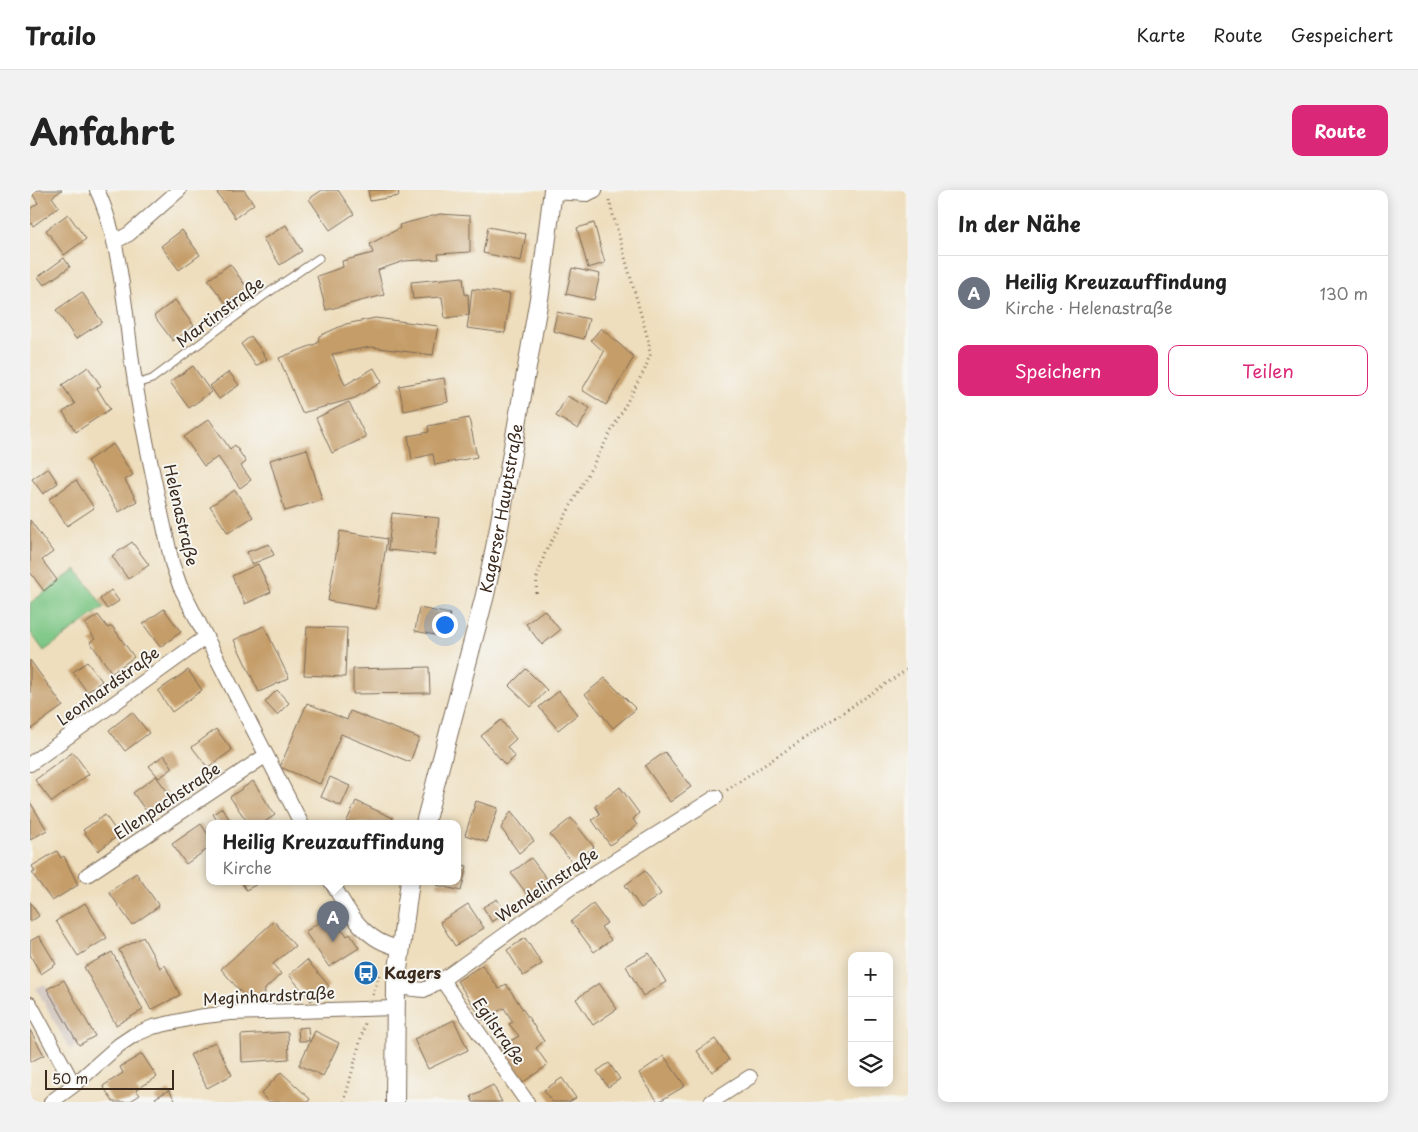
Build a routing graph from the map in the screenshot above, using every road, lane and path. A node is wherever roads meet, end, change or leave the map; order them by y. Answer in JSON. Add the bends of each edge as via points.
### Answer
{"nodes":[{"id":1,"x":97,"y":190,"type":"edge"},
{"id":2,"x":179,"y":190,"type":"edge"},
{"id":3,"x":595,"y":190,"type":"edge"},
{"id":4,"x":606,"y":190,"type":"edge"},
{"id":5,"x":553,"y":191,"type":"edge"},
{"id":6,"x":114,"y":242,"type":"junction"},
{"id":7,"x":319,"y":258,"type":"dead end"},
{"id":8,"x":136,"y":384,"type":"junction"},
{"id":9,"x":536,"y":593,"type":"dead end"},
{"id":10,"x":206,"y":637,"type":"junction"},
{"id":11,"x":908,"y":669,"type":"edge"},
{"id":12,"x":265,"y":756,"type":"junction"},
{"id":13,"x":30,"y":764,"type":"edge"},
{"id":14,"x":716,"y":797,"type":"joint"},
{"id":15,"x":299,"y":820,"type":"edge"},
{"id":16,"x":425,"y":820,"type":"edge"},
{"id":17,"x":88,"y":875,"type":"dead end"},
{"id":18,"x":333,"y":885,"type":"edge"},
{"id":19,"x":409,"y":885,"type":"edge"},
{"id":20,"x":400,"y":948,"type":"junction"},
{"id":21,"x":442,"y":980,"type":"junction"},
{"id":22,"x":396,"y":987,"type":"junction"},
{"id":23,"x":30,"y":1004,"type":"edge"},
{"id":24,"x":395,"y":1008,"type":"junction"},
{"id":25,"x":750,"y":1077,"type":"dead end"},
{"id":26,"x":74,"y":1085,"type":"junction"},
{"id":27,"x":51,"y":1102,"type":"edge"},
{"id":28,"x":395,"y":1102,"type":"edge"},
{"id":29,"x":527,"y":1102,"type":"edge"},
{"id":30,"x":711,"y":1102,"type":"edge"}],
"edges":[{"from":1,"to":6,"type":"street","name":"Helenastraße","via":[[105,206]]},
{"from":2,"to":6,"type":"street","via":[[129,234]]},
{"from":3,"to":5,"type":"street","via":[[587,194]]},
{"from":4,"to":9,"type":"path","via":[[650,355],[544,553]]},
{"from":5,"to":16,"type":"street","name":"Kagerser Hauptstraße","via":[[540,293],[496,542]]},
{"from":6,"to":8,"type":"street","name":"Helenastraße"},
{"from":7,"to":8,"type":"lane","name":"Martinstraße","via":[[152,379]]},
{"from":8,"to":10,"type":"street","name":"Helenastraße","via":[[172,563]]},
{"from":10,"to":12,"type":"street","name":"Helenastraße"},
{"from":10,"to":13,"type":"street","name":"Leonhardstraße"},
{"from":11,"to":14,"type":"path"},
{"from":12,"to":15,"type":"street","name":"Helenastraße"},
{"from":12,"to":17,"type":"street","name":"Ellenpachstraße"},
{"from":14,"to":21,"type":"street","name":"Wendelinstraße","via":[[569,890]]},
{"from":18,"to":20,"type":"street","via":[[349,914],[366,932],[387,946]]},
{"from":19,"to":20,"type":"street"},
{"from":20,"to":22,"type":"street"},
{"from":21,"to":22,"type":"street","name":"Wendelinstraße","via":[[424,990]]},
{"from":21,"to":29,"type":"street","name":"Egilstraße"},
{"from":22,"to":24,"type":"street"},
{"from":23,"to":26,"type":"street"},
{"from":24,"to":26,"type":"street","name":"Meginhardstraße","via":[[197,1017],[134,1035]]},
{"from":24,"to":28,"type":"street"},
{"from":25,"to":30,"type":"street"},
{"from":26,"to":27,"type":"street","name":"Meginhardstraße"}]}
